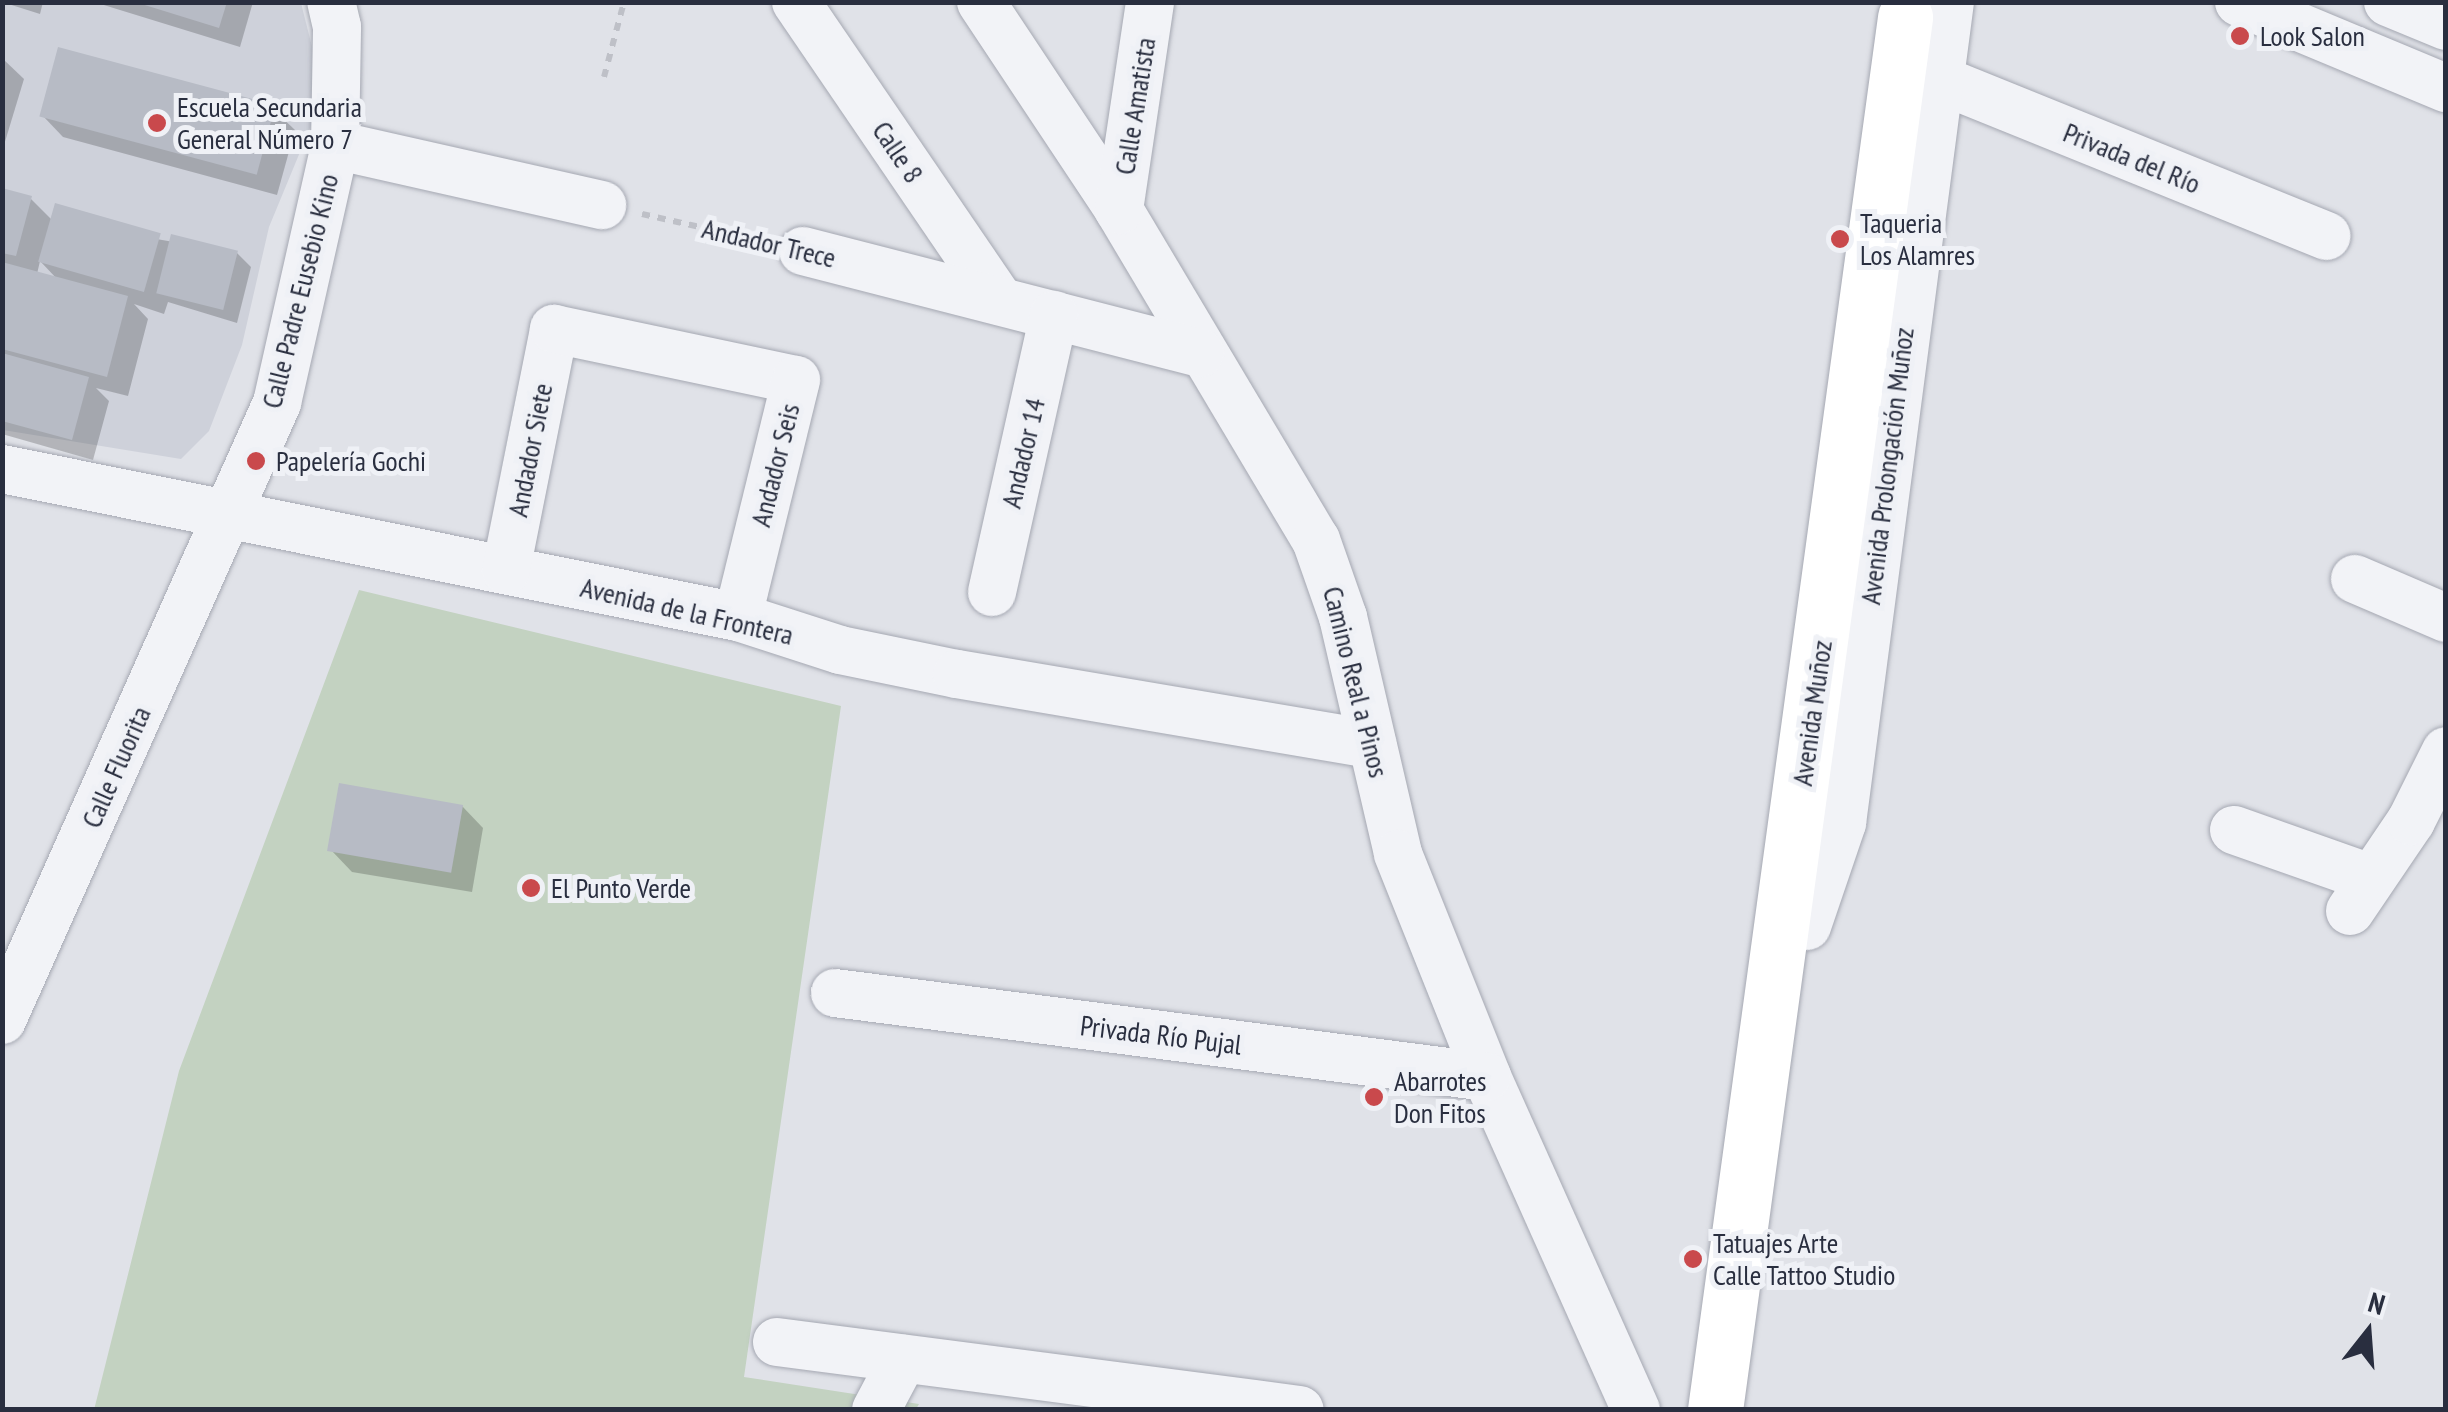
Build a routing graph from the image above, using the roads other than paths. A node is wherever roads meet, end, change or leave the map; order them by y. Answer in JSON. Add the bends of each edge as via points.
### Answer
{"nodes":[{"id":1,"x":331,"y":2,"type":"edge"},
{"id":2,"x":796,"y":2,"type":"edge"},
{"id":3,"x":981,"y":2,"type":"edge"},
{"id":4,"x":1150,"y":2,"type":"edge"},
{"id":5,"x":2239,"y":2,"type":"edge"},
{"id":6,"x":2388,"y":2,"type":"edge"},
{"id":7,"x":1918,"y":11,"type":"edge"},
{"id":8,"x":2446,"y":26,"type":"edge"},
{"id":9,"x":1938,"y":79,"type":"junction"},
{"id":10,"x":2446,"y":88,"type":"edge"},
{"id":11,"x":335,"y":145,"type":"junction"},
{"id":12,"x":602,"y":205,"type":"road end"},
{"id":13,"x":1119,"y":210,"type":"junction"},
{"id":14,"x":2326,"y":236,"type":"dead end"},
{"id":15,"x":804,"y":250,"type":"road end"},
{"id":16,"x":1000,"y":300,"type":"junction"},
{"id":17,"x":1054,"y":315,"type":"junction"},
{"id":18,"x":554,"y":329,"type":"joint"},
{"id":19,"x":1200,"y":353,"type":"junction"},
{"id":20,"x":2,"y":469,"type":"edge"},
{"id":21,"x":230,"y":513,"type":"junction"},
{"id":22,"x":506,"y":570,"type":"junction"},
{"id":23,"x":2355,"y":580,"type":"dead end"},
{"id":24,"x":992,"y":592,"type":"dead end"},
{"id":25,"x":738,"y":617,"type":"junction"},
{"id":26,"x":2446,"y":618,"type":"edge"},
{"id":27,"x":1372,"y":744,"type":"junction"},
{"id":28,"x":2446,"y":751,"type":"edge"},
{"id":29,"x":2234,"y":830,"type":"dead end"},
{"id":30,"x":2428,"y":830,"type":"edge"},
{"id":31,"x":1793,"y":943,"type":"junction"},
{"id":32,"x":836,"y":993,"type":"dead end"},
{"id":33,"x":5,"y":1010,"type":"edge"},
{"id":34,"x":1488,"y":1077,"type":"junction"},
{"id":35,"x":777,"y":1342,"type":"dead end"},
{"id":36,"x":903,"y":1358,"type":"junction"},
{"id":37,"x":876,"y":1410,"type":"edge"},
{"id":38,"x":1300,"y":1410,"type":"edge"},
{"id":39,"x":1636,"y":1410,"type":"edge"},
{"id":40,"x":1715,"y":1410,"type":"edge"},
{"id":41,"x":1743,"y":1410,"type":"edge"}],
"edges":[{"from":1,"to":11,"type":"street","name":"Calle Padre Eusebio Kino","via":[[337,27]]},
{"from":2,"to":16,"type":"street","name":"Calle 8"},
{"from":3,"to":13,"type":"street","name":"Camino Real a Pinos"},
{"from":4,"to":13,"type":"street","name":"Calle Amatista"},
{"from":5,"to":10,"type":"street"},
{"from":6,"to":8,"type":"street"},
{"from":7,"to":9,"type":"street","name":"Avenida Prolongación Muñoz"},
{"from":7,"to":31,"type":"main road","name":"Avenida Muñoz"},
{"from":9,"to":14,"type":"street","name":"Privada del Río"},
{"from":9,"to":31,"type":"street","name":"Avenida Prolongación Muñoz","via":[[1842,823]]},
{"from":11,"to":12,"type":"street"},
{"from":11,"to":21,"type":"street","name":"Calle Padre Eusebio Kino","via":[[276,403]]},
{"from":13,"to":19,"type":"street","name":"Camino Real a Pinos"},
{"from":15,"to":16,"type":"street","name":"Andador Trece"},
{"from":16,"to":17,"type":"street","name":"Andador Trece"},
{"from":17,"to":19,"type":"street","name":"Andador Trece"},
{"from":17,"to":24,"type":"street","name":"Andador 14"},
{"from":18,"to":22,"type":"street","name":"Andador Siete"},
{"from":18,"to":25,"type":"street","name":"Andador Seis","via":[[796,380]]},
{"from":19,"to":27,"type":"street","name":"Camino Real a Pinos","via":[[1316,540],[1344,617]]},
{"from":20,"to":21,"type":"street","name":"Avenida de la Frontera"},
{"from":21,"to":22,"type":"street","name":"Avenida de la Frontera"},
{"from":21,"to":33,"type":"street","name":"Calle Fluorita"},
{"from":22,"to":25,"type":"street","name":"Avenida de la Frontera"},
{"from":23,"to":26,"type":"street"},
{"from":25,"to":27,"type":"street","name":"Avenida de la Frontera","via":[[840,650],[957,674]]},
{"from":27,"to":34,"type":"street","name":"Camino Real a Pinos","via":[[1398,854]]},
{"from":28,"to":30,"type":"street"},
{"from":29,"to":30,"type":"street","via":[[2360,895]]},
{"from":31,"to":40,"type":"main road","name":"Avenida Muñoz"},
{"from":31,"to":41,"type":"main road","name":"Avenida Muñoz"},
{"from":32,"to":34,"type":"street","name":"Privada Río Pujal"},
{"from":34,"to":39,"type":"street","name":"Camino Real a Pinos"},
{"from":35,"to":36,"type":"street"},
{"from":36,"to":37,"type":"street"},
{"from":36,"to":38,"type":"street"}]}
